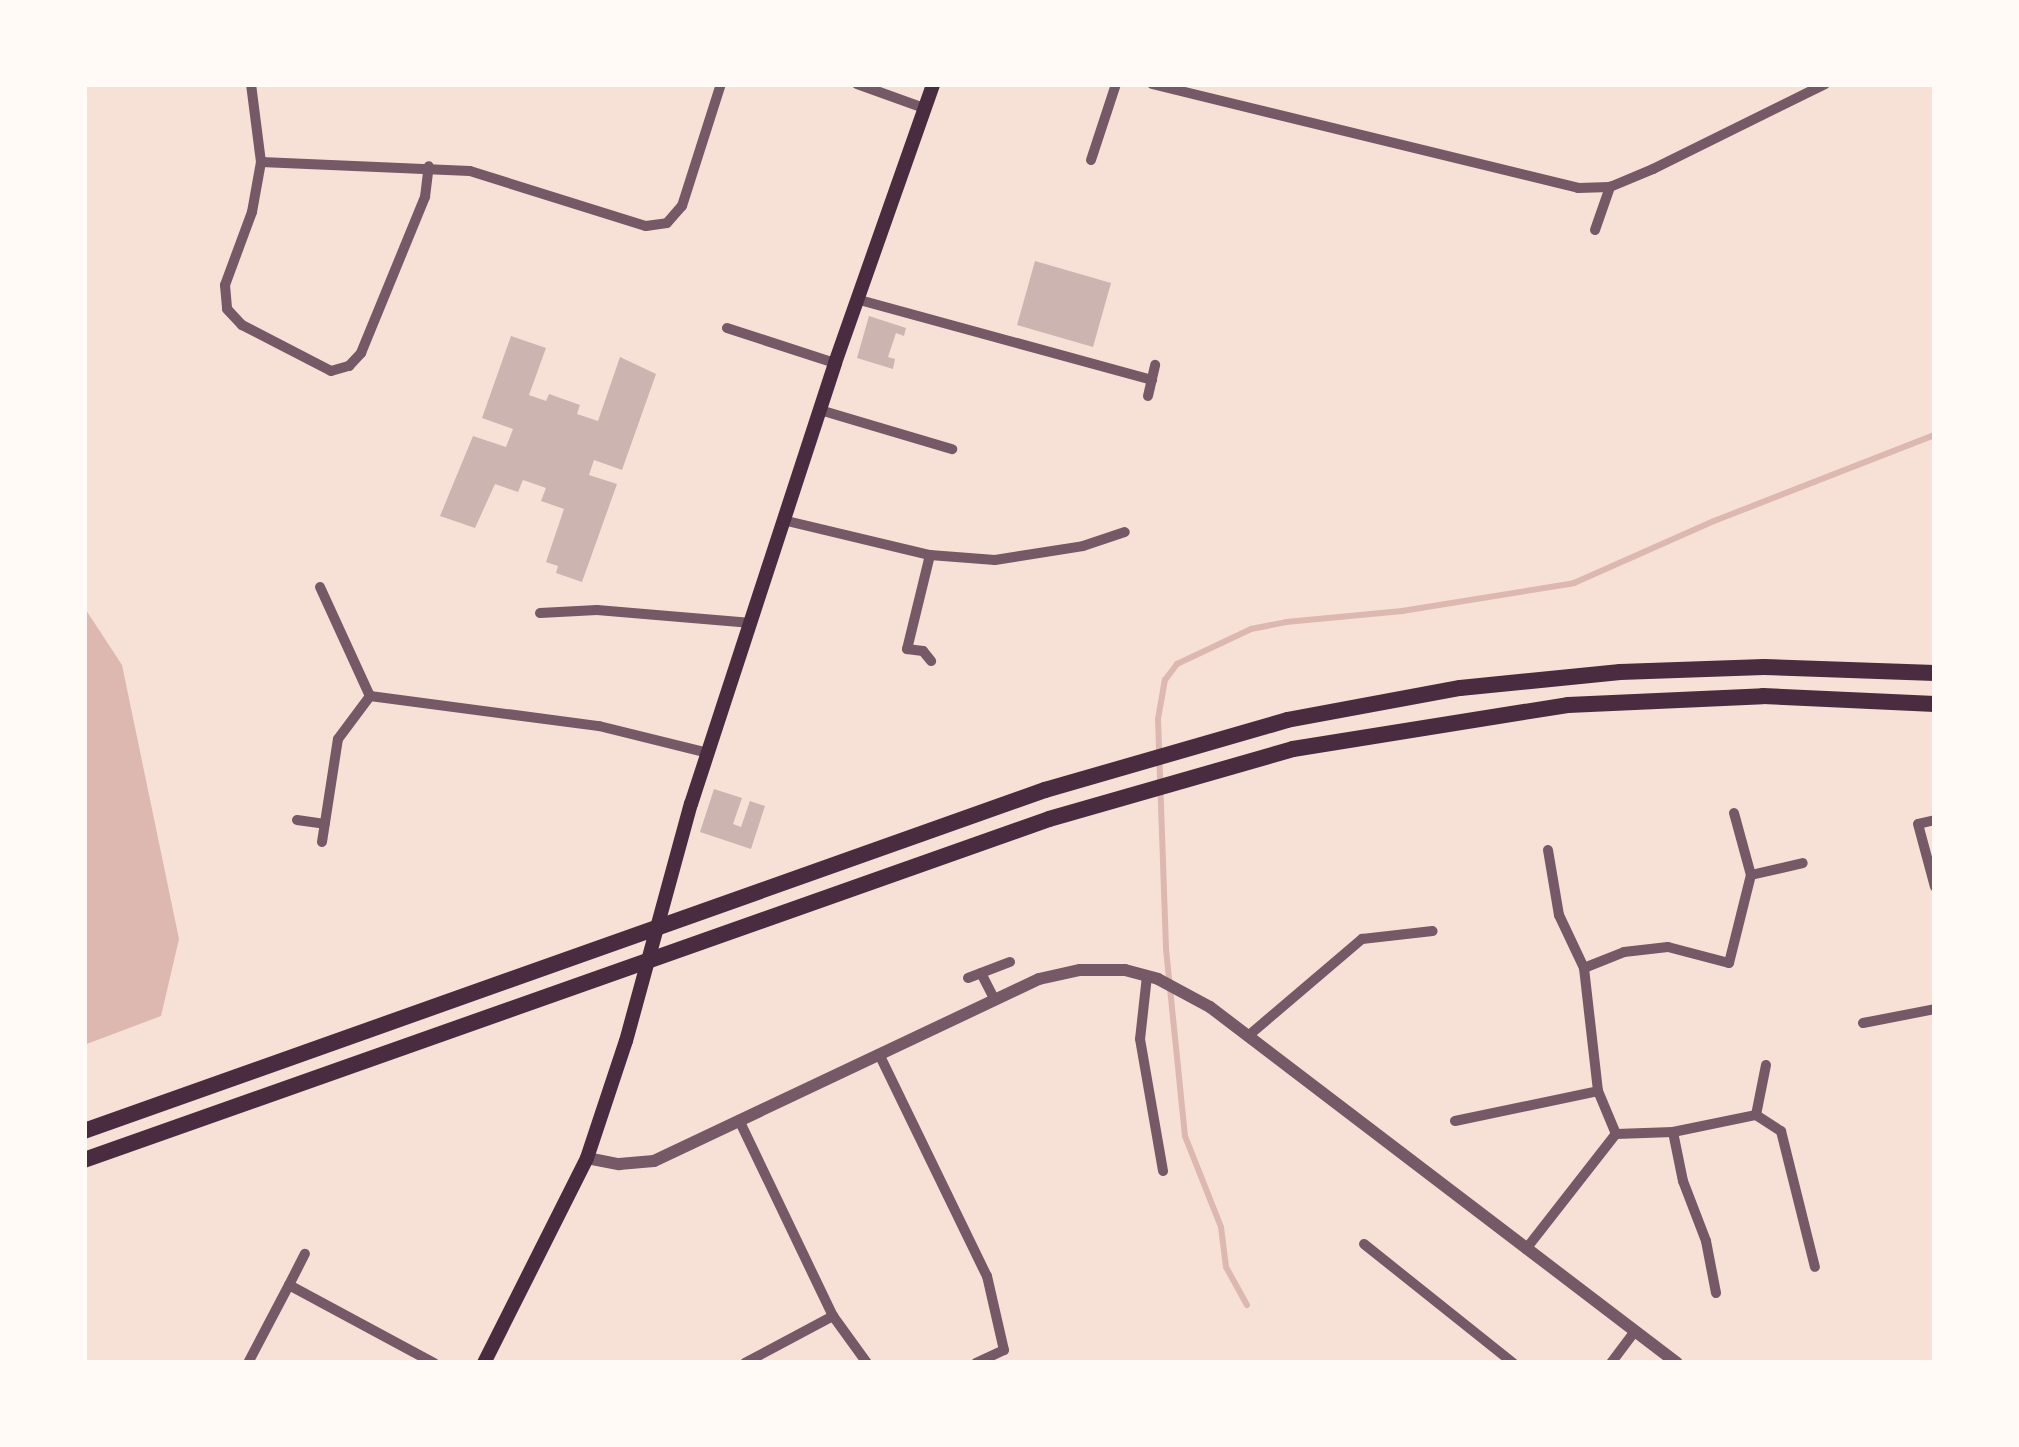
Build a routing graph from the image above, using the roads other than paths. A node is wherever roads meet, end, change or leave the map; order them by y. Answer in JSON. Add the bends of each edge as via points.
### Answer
{"nodes":[{"id":1,"x":251,"y":84,"type":"edge"},
{"id":2,"x":721,"y":84,"type":"edge"},
{"id":3,"x":857,"y":84,"type":"edge"},
{"id":4,"x":933,"y":84,"type":"edge"},
{"id":5,"x":1116,"y":84,"type":"edge"},
{"id":6,"x":1152,"y":84,"type":"edge"},
{"id":7,"x":1217,"y":84,"type":"edge"},
{"id":8,"x":1825,"y":84,"type":"edge"},
{"id":9,"x":1213,"y":98,"type":"junction"},
{"id":10,"x":924,"y":108,"type":"junction"},
{"id":11,"x":1091,"y":160,"type":"dead end"},
{"id":12,"x":260,"y":161,"type":"junction"},
{"id":13,"x":429,"y":166,"type":"junction"},
{"id":14,"x":1610,"y":187,"type":"junction"},
{"id":15,"x":1595,"y":230,"type":"dead end"},
{"id":16,"x":856,"y":299,"type":"junction"},
{"id":17,"x":728,"y":328,"type":"dead end"},
{"id":18,"x":835,"y":362,"type":"junction"},
{"id":19,"x":1155,"y":364,"type":"dead end"},
{"id":20,"x":1151,"y":380,"type":"junction"},
{"id":21,"x":1148,"y":396,"type":"dead end"},
{"id":22,"x":820,"y":410,"type":"junction"},
{"id":23,"x":952,"y":449,"type":"dead end"},
{"id":24,"x":787,"y":521,"type":"junction"},
{"id":25,"x":1125,"y":532,"type":"dead end"},
{"id":26,"x":930,"y":555,"type":"junction"},
{"id":27,"x":320,"y":587,"type":"dead end"},
{"id":28,"x":539,"y":613,"type":"dead end"},
{"id":29,"x":751,"y":623,"type":"junction"},
{"id":30,"x":907,"y":649,"type":"junction"},
{"id":31,"x":892,"y":659,"type":"dead end"},
{"id":32,"x":931,"y":661,"type":"dead end"},
{"id":33,"x":1935,"y":674,"type":"edge"},
{"id":34,"x":370,"y":696,"type":"junction"},
{"id":35,"x":1935,"y":704,"type":"edge"},
{"id":36,"x":708,"y":753,"type":"junction"},
{"id":37,"x":1734,"y":813,"type":"dead end"},
{"id":38,"x":297,"y":820,"type":"dead end"},
{"id":39,"x":1935,"y":820,"type":"edge"},
{"id":40,"x":325,"y":824,"type":"junction"},
{"id":41,"x":322,"y":842,"type":"dead end"},
{"id":42,"x":1548,"y":850,"type":"dead end"},
{"id":43,"x":1803,"y":862,"type":"dead end"},
{"id":44,"x":1750,"y":874,"type":"junction"},
{"id":45,"x":1935,"y":887,"type":"edge"},
{"id":46,"x":1433,"y":931,"type":"dead end"},
{"id":47,"x":1010,"y":962,"type":"dead end"},
{"id":48,"x":1584,"y":968,"type":"junction"},
{"id":49,"x":1153,"y":977,"type":"junction"},
{"id":50,"x":994,"y":999,"type":"junction"},
{"id":51,"x":1935,"y":1010,"type":"edge"},
{"id":52,"x":1863,"y":1023,"type":"dead end"},
{"id":53,"x":1248,"y":1036,"type":"junction"},
{"id":54,"x":879,"y":1054,"type":"junction"},
{"id":55,"x":1766,"y":1065,"type":"dead end"},
{"id":56,"x":1598,"y":1091,"type":"junction"},
{"id":57,"x":1756,"y":1115,"type":"junction"},
{"id":58,"x":739,"y":1120,"type":"junction"},
{"id":59,"x":1455,"y":1121,"type":"dead end"},
{"id":60,"x":84,"y":1131,"type":"edge"},
{"id":61,"x":1673,"y":1132,"type":"junction"},
{"id":62,"x":1616,"y":1133,"type":"junction"},
{"id":63,"x":587,"y":1158,"type":"junction"},
{"id":64,"x":84,"y":1160,"type":"edge"},
{"id":65,"x":1163,"y":1171,"type":"dead end"},
{"id":66,"x":1364,"y":1244,"type":"dead end"},
{"id":67,"x":1526,"y":1249,"type":"junction"},
{"id":68,"x":305,"y":1254,"type":"dead end"},
{"id":69,"x":1816,"y":1268,"type":"dead end"},
{"id":70,"x":289,"y":1286,"type":"junction"},
{"id":71,"x":1716,"y":1293,"type":"dead end"},
{"id":72,"x":833,"y":1316,"type":"junction"},
{"id":73,"x":1635,"y":1331,"type":"junction"},
{"id":74,"x":1005,"y":1357,"type":"edge"},
{"id":75,"x":490,"y":1361,"type":"edge"},
{"id":76,"x":248,"y":1363,"type":"edge"},
{"id":77,"x":434,"y":1363,"type":"edge"},
{"id":78,"x":745,"y":1363,"type":"edge"},
{"id":79,"x":866,"y":1363,"type":"edge"},
{"id":80,"x":976,"y":1363,"type":"edge"},
{"id":81,"x":1513,"y":1363,"type":"edge"},
{"id":82,"x":1611,"y":1363,"type":"edge"},
{"id":83,"x":1677,"y":1363,"type":"edge"}],
"edges":[{"from":1,"to":12,"type":"street"},
{"from":2,"to":13,"type":"street","via":[[682,206],[657,226]]},
{"from":3,"to":10,"type":"street"},
{"from":4,"to":10,"type":"main road"},
{"from":5,"to":11,"type":"street"},
{"from":6,"to":9,"type":"street"},
{"from":7,"to":9,"type":"street"},
{"from":8,"to":14,"type":"street"},
{"from":9,"to":14,"type":"street","via":[[1541,183]]},
{"from":10,"to":16,"type":"main road"},
{"from":12,"to":13,"type":"street"},
{"from":12,"to":13,"type":"street","via":[[252,212],[225,285],[227,309],[242,326],[331,371],[362,353],[425,196]]},
{"from":14,"to":15,"type":"street"},
{"from":16,"to":18,"type":"main road"},
{"from":16,"to":20,"type":"street"},
{"from":17,"to":18,"type":"street"},
{"from":18,"to":22,"type":"main road"},
{"from":19,"to":20,"type":"street"},
{"from":20,"to":21,"type":"street"},
{"from":22,"to":23,"type":"street"},
{"from":22,"to":24,"type":"main road"},
{"from":24,"to":26,"type":"street"},
{"from":24,"to":29,"type":"main road"},
{"from":25,"to":26,"type":"street","via":[[995,560]]},
{"from":26,"to":30,"type":"street"},
{"from":27,"to":34,"type":"street"},
{"from":28,"to":29,"type":"street"},
{"from":29,"to":36,"type":"main road"},
{"from":30,"to":31,"type":"street"},
{"from":30,"to":32,"type":"street"},
{"from":33,"to":60,"type":"highway","via":[[1713,667],[1554,677],[1383,701],[1198,742]]},
{"from":34,"to":36,"type":"street","via":[[599,726]]},
{"from":34,"to":40,"type":"street","via":[[338,739]]},
{"from":35,"to":64,"type":"highway","via":[[1740,696],[1568,705],[1390,730],[1200,772]]},
{"from":36,"to":63,"type":"main road"},
{"from":37,"to":44,"type":"street"},
{"from":38,"to":40,"type":"street"},
{"from":39,"to":45,"type":"street","via":[[1918,824]]},
{"from":40,"to":41,"type":"street"},
{"from":42,"to":48,"type":"street","via":[[1559,915]]},
{"from":43,"to":44,"type":"street"},
{"from":44,"to":48,"type":"street","via":[[1729,964],[1668,947]]},
{"from":46,"to":53,"type":"street","via":[[1362,939]]},
{"from":47,"to":50,"type":"street","via":[[975,975]]},
{"from":48,"to":56,"type":"street"},
{"from":49,"to":50,"type":"street","via":[[1080,970]]},
{"from":49,"to":53,"type":"street"},
{"from":49,"to":65,"type":"street","via":[[1140,1039]]},
{"from":50,"to":54,"type":"street"},
{"from":51,"to":52,"type":"street"},
{"from":53,"to":67,"type":"street"},
{"from":54,"to":58,"type":"street"},
{"from":54,"to":74,"type":"street","via":[[987,1276]]},
{"from":55,"to":57,"type":"street"},
{"from":56,"to":59,"type":"street"},
{"from":56,"to":62,"type":"street"},
{"from":57,"to":61,"type":"street"},
{"from":57,"to":69,"type":"street","via":[[1781,1131]]},
{"from":58,"to":63,"type":"street","via":[[654,1161]]},
{"from":58,"to":72,"type":"street"},
{"from":61,"to":62,"type":"street"},
{"from":61,"to":71,"type":"street"},
{"from":62,"to":67,"type":"street"},
{"from":63,"to":75,"type":"main road"},
{"from":66,"to":81,"type":"street"},
{"from":67,"to":73,"type":"street"},
{"from":68,"to":70,"type":"street"},
{"from":70,"to":76,"type":"street"},
{"from":70,"to":77,"type":"street"},
{"from":72,"to":78,"type":"street"},
{"from":72,"to":79,"type":"street"},
{"from":73,"to":82,"type":"street"},
{"from":73,"to":83,"type":"street"},
{"from":74,"to":80,"type":"street"}]}
